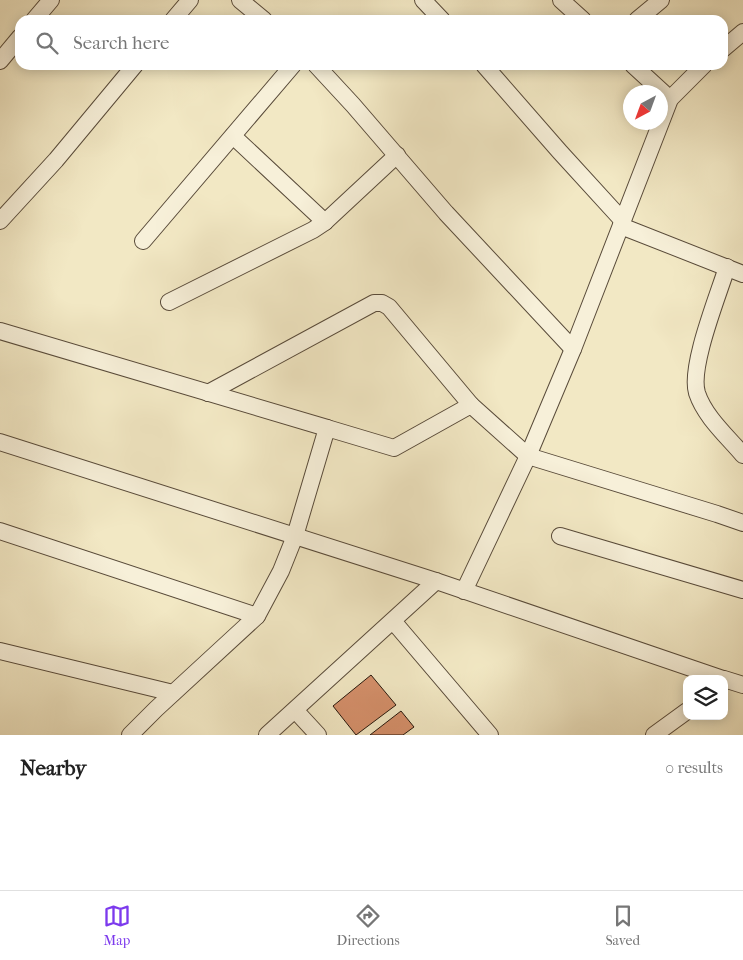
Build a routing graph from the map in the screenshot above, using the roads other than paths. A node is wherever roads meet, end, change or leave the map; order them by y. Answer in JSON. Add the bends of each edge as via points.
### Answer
{"nodes":[{"id":1,"x":51,"y":0,"type":"edge"},
{"id":2,"x":190,"y":0,"type":"edge"},
{"id":3,"x":240,"y":0,"type":"edge"},
{"id":4,"x":423,"y":0,"type":"edge"},
{"id":5,"x":561,"y":0,"type":"edge"},
{"id":6,"x":661,"y":0,"type":"edge"},
{"id":7,"x":38,"y":15,"type":"edge"},
{"id":8,"x":177,"y":15,"type":"edge"},
{"id":9,"x":258,"y":15,"type":"edge"},
{"id":10,"x":437,"y":15,"type":"edge"},
{"id":11,"x":578,"y":15,"type":"edge"},
{"id":12,"x":643,"y":15,"type":"edge"},
{"id":13,"x":743,"y":32,"type":"edge"},
{"id":14,"x":15,"y":43,"type":"edge"},
{"id":15,"x":728,"y":44,"type":"edge"},
{"id":16,"x":0,"y":61,"type":"edge"},
{"id":17,"x":131,"y":70,"type":"edge"},
{"id":18,"x":289,"y":70,"type":"edge"},
{"id":19,"x":320,"y":70,"type":"edge"},
{"id":20,"x":488,"y":70,"type":"edge"},
{"id":21,"x":638,"y":70,"type":"edge"},
{"id":22,"x":699,"y":70,"type":"edge"},
{"id":23,"x":670,"y":99,"type":"junction"},
{"id":24,"x":232,"y":136,"type":"junction"},
{"id":25,"x":396,"y":155,"type":"junction"},
{"id":26,"x":0,"y":221,"type":"edge"},
{"id":27,"x":326,"y":222,"type":"junction"},
{"id":28,"x":622,"y":223,"type":"junction"},
{"id":29,"x":143,"y":241,"type":"dead end"},
{"id":30,"x":726,"y":267,"type":"junction"},
{"id":31,"x":743,"y":274,"type":"edge"},
{"id":32,"x":169,"y":302,"type":"dead end"},
{"id":33,"x":0,"y":331,"type":"edge"},
{"id":34,"x":573,"y":349,"type":"junction"},
{"id":35,"x":208,"y":393,"type":"junction"},
{"id":36,"x":471,"y":405,"type":"junction"},
{"id":37,"x":326,"y":428,"type":"junction"},
{"id":38,"x":0,"y":442,"type":"edge"},
{"id":39,"x":743,"y":455,"type":"edge"},
{"id":40,"x":528,"y":456,"type":"junction"},
{"id":41,"x":743,"y":524,"type":"edge"},
{"id":42,"x":0,"y":531,"type":"edge"},
{"id":43,"x":295,"y":536,"type":"junction"},
{"id":44,"x":560,"y":536,"type":"dead end"},
{"id":45,"x":436,"y":581,"type":"junction"},
{"id":46,"x":464,"y":590,"type":"junction"},
{"id":47,"x":743,"y":590,"type":"edge"},
{"id":48,"x":257,"y":616,"type":"junction"},
{"id":49,"x":393,"y":621,"type":"junction"},
{"id":50,"x":0,"y":650,"type":"edge"},
{"id":51,"x":711,"y":675,"type":"edge"},
{"id":52,"x":173,"y":693,"type":"junction"},
{"id":53,"x":295,"y":710,"type":"junction"},
{"id":54,"x":683,"y":714,"type":"edge"},
{"id":55,"x":130,"y":735,"type":"edge"},
{"id":56,"x":267,"y":735,"type":"edge"},
{"id":57,"x":318,"y":735,"type":"edge"},
{"id":58,"x":490,"y":735,"type":"edge"},
{"id":59,"x":654,"y":735,"type":"edge"}],
"edges":[{"from":1,"to":7,"type":"street"},
{"from":2,"to":8,"type":"street"},
{"from":3,"to":9,"type":"street"},
{"from":4,"to":10,"type":"street"},
{"from":5,"to":11,"type":"street"},
{"from":6,"to":12,"type":"street"},
{"from":13,"to":15,"type":"street"},
{"from":14,"to":16,"type":"street"},
{"from":17,"to":26,"type":"street"},
{"from":18,"to":24,"type":"street"},
{"from":19,"to":25,"type":"street"},
{"from":20,"to":28,"type":"street"},
{"from":21,"to":23,"type":"street"},
{"from":22,"to":23,"type":"street"},
{"from":23,"to":28,"type":"street"},
{"from":24,"to":27,"type":"street"},
{"from":24,"to":29,"type":"street"},
{"from":25,"to":27,"type":"street"},
{"from":25,"to":34,"type":"street"},
{"from":27,"to":32,"type":"street"},
{"from":28,"to":30,"type":"street"},
{"from":28,"to":34,"type":"street"},
{"from":30,"to":31,"type":"street"},
{"from":30,"to":39,"type":"street","via":[[697,362],[695,380],[697,393],[712,419]]},
{"from":33,"to":35,"type":"street"},
{"from":34,"to":40,"type":"street"},
{"from":35,"to":36,"type":"street","via":[[374,303],[382,303],[389,307]]},
{"from":35,"to":37,"type":"street"},
{"from":36,"to":37,"type":"street","via":[[394,448]]},
{"from":36,"to":40,"type":"street"},
{"from":37,"to":43,"type":"street"},
{"from":38,"to":43,"type":"street"},
{"from":40,"to":41,"type":"street"},
{"from":40,"to":46,"type":"street"},
{"from":42,"to":48,"type":"street"},
{"from":43,"to":45,"type":"street"},
{"from":43,"to":48,"type":"street"},
{"from":44,"to":47,"type":"street"},
{"from":45,"to":46,"type":"street"},
{"from":45,"to":49,"type":"street"},
{"from":46,"to":51,"type":"street"},
{"from":48,"to":52,"type":"street"},
{"from":49,"to":53,"type":"street"},
{"from":49,"to":58,"type":"street"},
{"from":50,"to":52,"type":"street"},
{"from":52,"to":55,"type":"street"},
{"from":53,"to":56,"type":"street"},
{"from":53,"to":57,"type":"street"},
{"from":54,"to":59,"type":"street"}]}
